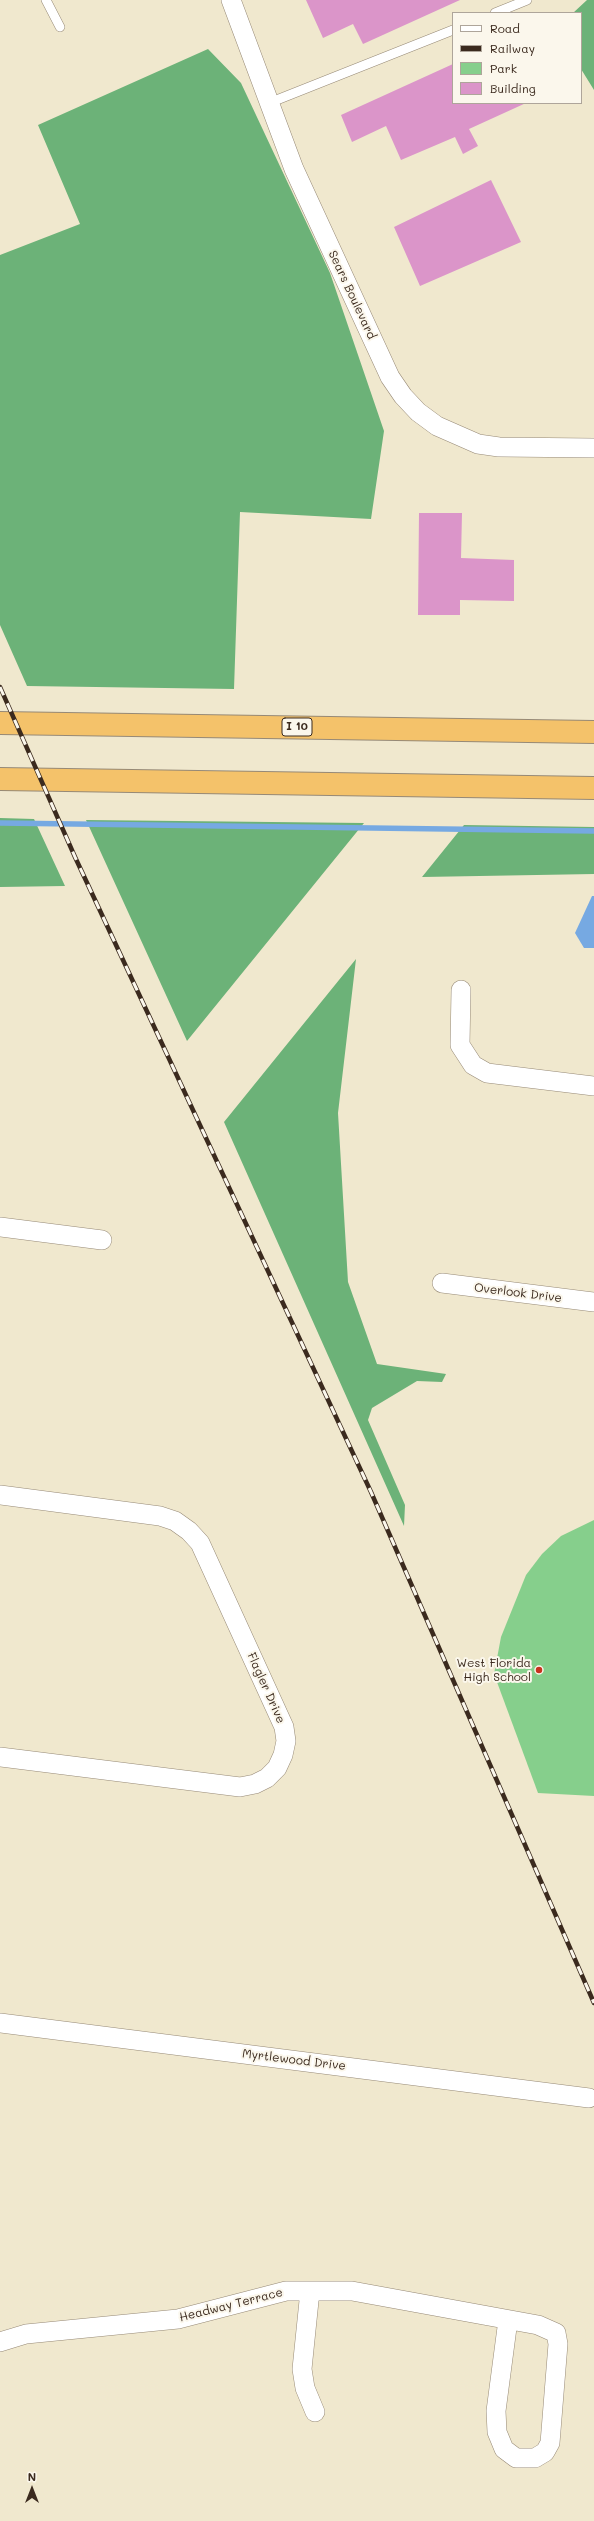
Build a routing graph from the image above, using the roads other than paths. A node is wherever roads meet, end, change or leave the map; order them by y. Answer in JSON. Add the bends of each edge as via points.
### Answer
{"nodes":[{"id":1,"x":46,"y":0,"type":"edge"},
{"id":2,"x":231,"y":0,"type":"edge"},
{"id":3,"x":528,"y":0,"type":"edge"},
{"id":4,"x":498,"y":12,"type":"edge"},
{"id":5,"x":60,"y":27,"type":"dead end"},
{"id":6,"x":452,"y":30,"type":"edge"},
{"id":7,"x":269,"y":103,"type":"junction"},
{"id":8,"x":594,"y":448,"type":"edge"},
{"id":9,"x":0,"y":723,"type":"edge"},
{"id":10,"x":594,"y":732,"type":"edge"},
{"id":11,"x":0,"y":779,"type":"edge"},
{"id":12,"x":594,"y":788,"type":"edge"},
{"id":13,"x":461,"y":990,"type":"dead end"},
{"id":14,"x":594,"y":1086,"type":"edge"},
{"id":15,"x":0,"y":1227,"type":"edge"},
{"id":16,"x":102,"y":1240,"type":"dead end"},
{"id":17,"x":442,"y":1283,"type":"dead end"},
{"id":18,"x":594,"y":1302,"type":"edge"},
{"id":19,"x":0,"y":1495,"type":"edge"},
{"id":20,"x":0,"y":1757,"type":"edge"},
{"id":21,"x":0,"y":2023,"type":"edge"},
{"id":22,"x":588,"y":2098,"type":"dead end"},
{"id":23,"x":310,"y":2291,"type":"junction"},
{"id":24,"x":508,"y":2320,"type":"junction"},
{"id":25,"x":0,"y":2342,"type":"edge"},
{"id":26,"x":315,"y":2412,"type":"dead end"}],
"edges":[{"from":1,"to":5,"type":"lane"},
{"from":2,"to":7,"type":"street","name":"Sears Boulevard"},
{"from":3,"to":4,"type":"lane"},
{"from":6,"to":7,"type":"lane"},
{"from":7,"to":8,"type":"street","name":"Sears Boulevard","via":[[294,169],[390,376],[403,396],[418,412],[437,426],[478,444]]},
{"from":9,"to":10,"type":"highway","number":"I 10"},
{"from":11,"to":12,"type":"highway"},
{"from":13,"to":14,"type":"street","via":[[460,1045],[473,1065],[487,1073]]},
{"from":15,"to":16,"type":"street"},
{"from":17,"to":18,"type":"street","name":"Overlook Drive"},
{"from":19,"to":20,"type":"street","name":"Flagler Drive","via":[[160,1516],[175,1521],[190,1531],[200,1543],[284,1727],[286,1741],[277,1768],[267,1778],[240,1787]]},
{"from":21,"to":22,"type":"street","name":"Myrtlewood Drive"},
{"from":23,"to":24,"type":"street","name":"Headway Terrace","via":[[352,2291]]},
{"from":23,"to":25,"type":"street","name":"Headway Terrace","via":[[286,2291],[178,2319],[26,2334]]},
{"from":23,"to":26,"type":"street","via":[[302,2370],[305,2388]]},
{"from":24,"to":24,"type":"street","name":"Headway Terrace","via":[[538,2325],[556,2333],[558,2344],[550,2443],[545,2452],[535,2458],[516,2458],[504,2449],[497,2432],[496,2411]]}]}
